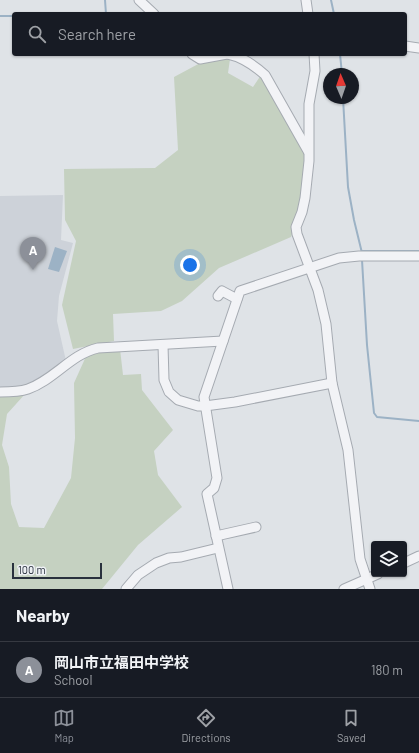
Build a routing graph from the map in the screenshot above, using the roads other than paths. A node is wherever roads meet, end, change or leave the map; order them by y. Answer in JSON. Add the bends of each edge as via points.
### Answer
{"nodes":[{"id":1,"x":139,"y":0,"type":"edge"},
{"id":2,"x":306,"y":0,"type":"edge"},
{"id":3,"x":152,"y":12,"type":"edge"},
{"id":4,"x":308,"y":12,"type":"edge"},
{"id":5,"x":407,"y":46,"type":"edge"},
{"id":6,"x":419,"y":48,"type":"edge"},
{"id":7,"x":195,"y":56,"type":"edge"},
{"id":8,"x":216,"y":56,"type":"edge"},
{"id":9,"x":238,"y":56,"type":"edge"},
{"id":10,"x":314,"y":56,"type":"edge"},
{"id":11,"x":308,"y":152,"type":"junction"},
{"id":12,"x":419,"y":256,"type":"edge"},
{"id":13,"x":310,"y":268,"type":"junction"},
{"id":14,"x":218,"y":296,"type":"dead end"},
{"id":15,"x":238,"y":299,"type":"junction"},
{"id":16,"x":223,"y":341,"type":"junction"},
{"id":17,"x":163,"y":344,"type":"junction"},
{"id":18,"x":332,"y":383,"type":"junction"},
{"id":19,"x":0,"y":392,"type":"edge"},
{"id":20,"x":206,"y":406,"type":"junction"},
{"id":21,"x":256,"y":527,"type":"dead end"},
{"id":22,"x":216,"y":536,"type":"junction"},
{"id":23,"x":218,"y":548,"type":"junction"},
{"id":24,"x":419,"y":556,"type":"edge"},
{"id":25,"x":407,"y":562,"type":"edge"},
{"id":26,"x":371,"y":577,"type":"edge"},
{"id":27,"x":367,"y":579,"type":"junction"},
{"id":28,"x":126,"y":589,"type":"edge"},
{"id":29,"x":228,"y":589,"type":"edge"},
{"id":30,"x":344,"y":589,"type":"edge"},
{"id":31,"x":370,"y":589,"type":"edge"}],
"edges":[{"from":1,"to":3,"type":"street"},
{"from":2,"to":4,"type":"street"},
{"from":5,"to":6,"type":"street"},
{"from":7,"to":8,"type":"street","via":[[200,59]]},
{"from":9,"to":11,"type":"street","via":[[265,75]]},
{"from":10,"to":11,"type":"street","via":[[315,71],[309,104]]},
{"from":11,"to":13,"type":"street","via":[[306,198],[296,227]]},
{"from":12,"to":13,"type":"street","via":[[339,258]]},
{"from":13,"to":15,"type":"street","via":[[240,291]]},
{"from":13,"to":18,"type":"street","via":[[326,324]]},
{"from":14,"to":15,"type":"street","via":[[222,291]]},
{"from":15,"to":16,"type":"street"},
{"from":16,"to":17,"type":"street"},
{"from":16,"to":20,"type":"street","via":[[204,397]]},
{"from":17,"to":19,"type":"street","via":[[90,350],[38,385],[27,390]]},
{"from":17,"to":20,"type":"street","via":[[164,380],[169,392],[178,400]]},
{"from":18,"to":20,"type":"street"},
{"from":18,"to":27,"type":"street","via":[[348,450],[360,559]]},
{"from":20,"to":22,"type":"street","via":[[216,478],[214,488],[207,494]]},
{"from":21,"to":22,"type":"street"},
{"from":22,"to":23,"type":"street"},
{"from":23,"to":28,"type":"street","via":[[156,562]]},
{"from":23,"to":29,"type":"street"},
{"from":24,"to":25,"type":"street"},
{"from":26,"to":27,"type":"street"},
{"from":27,"to":30,"type":"street"},
{"from":27,"to":31,"type":"street"}]}
